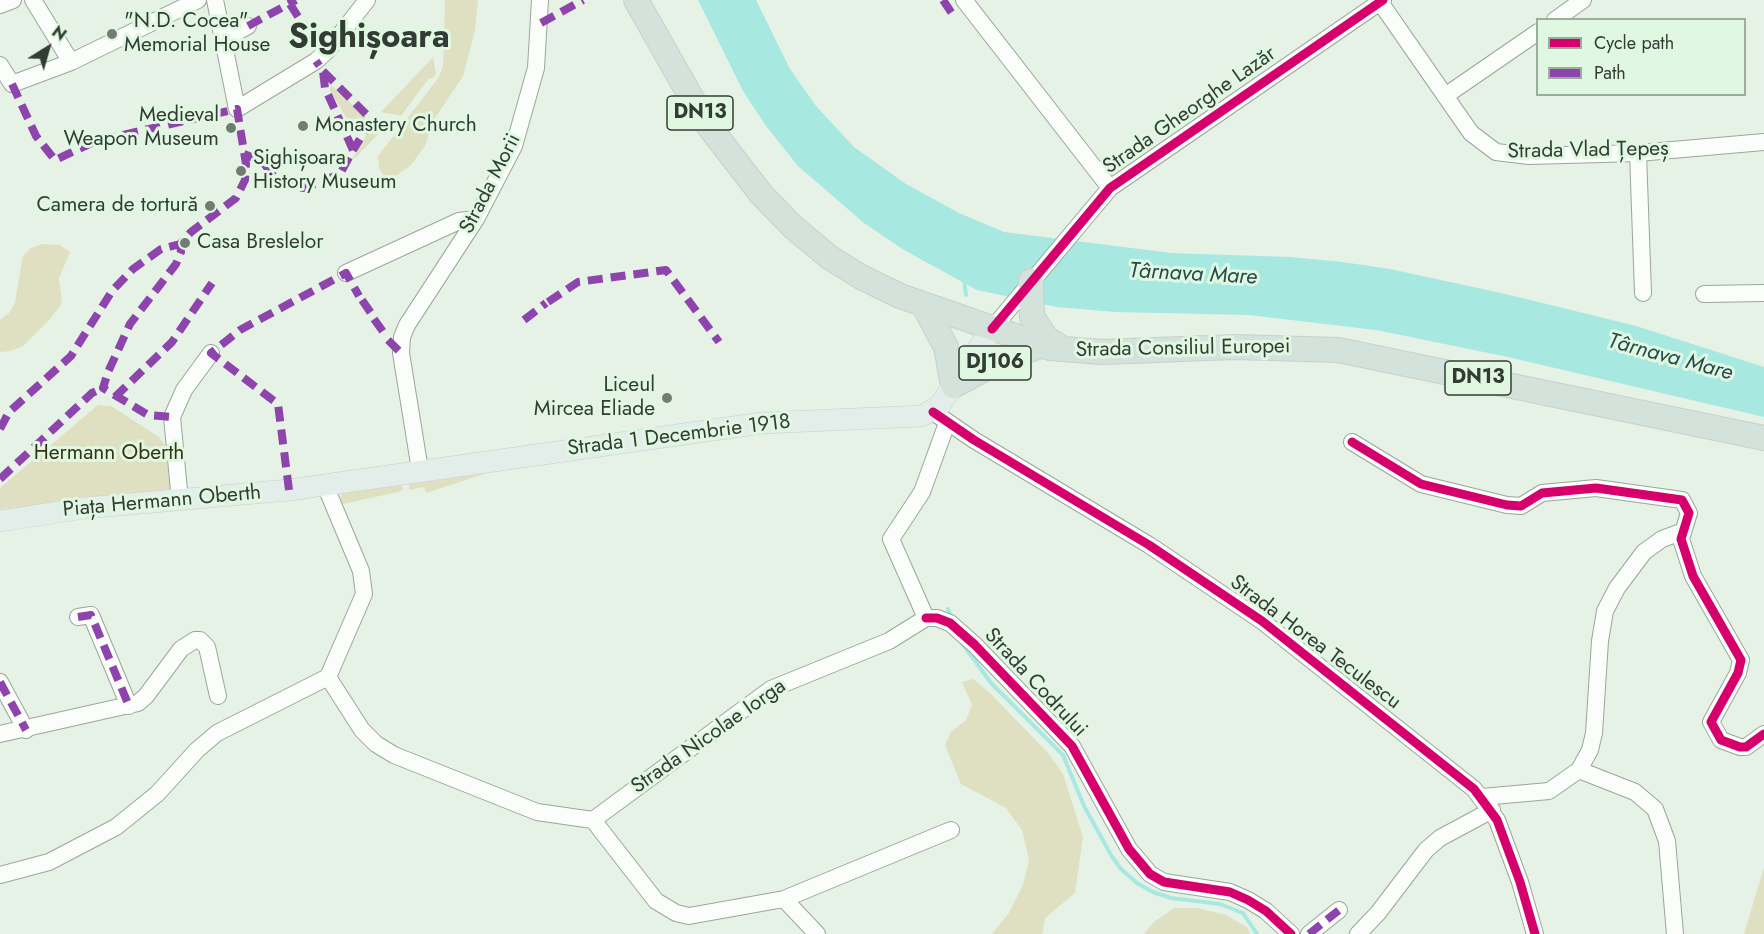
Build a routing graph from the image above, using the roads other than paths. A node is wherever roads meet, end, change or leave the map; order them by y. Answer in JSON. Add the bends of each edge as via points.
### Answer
{"nodes":[{"id":1,"x":13,"y":0,"type":"edge"},
{"id":2,"x":33,"y":0,"type":"edge"},
{"id":3,"x":198,"y":0,"type":"edge"},
{"id":4,"x":215,"y":0,"type":"edge"},
{"id":5,"x":367,"y":0,"type":"edge"},
{"id":6,"x":540,"y":0,"type":"edge"},
{"id":7,"x":636,"y":0,"type":"edge"},
{"id":8,"x":964,"y":0,"type":"edge"},
{"id":9,"x":1583,"y":0,"type":"edge"},
{"id":10,"x":1381,"y":1,"type":"edge"},
{"id":11,"x":0,"y":5,"type":"edge"},
{"id":12,"x":1558,"y":18,"type":"edge"},
{"id":13,"x":248,"y":26,"type":"dead end"},
{"id":14,"x":1536,"y":33,"type":"edge"},
{"id":15,"x":222,"y":40,"type":"junction"},
{"id":16,"x":71,"y":62,"type":"junction"},
{"id":17,"x":0,"y":64,"type":"edge"},
{"id":18,"x":6,"y":83,"type":"edge"},
{"id":19,"x":1445,"y":96,"type":"junction"},
{"id":20,"x":1764,"y":142,"type":"edge"},
{"id":21,"x":1638,"y":153,"type":"junction"},
{"id":22,"x":1110,"y":188,"type":"junction"},
{"id":23,"x":476,"y":219,"type":"junction"},
{"id":24,"x":346,"y":273,"type":"dead end"},
{"id":25,"x":1031,"y":281,"type":"junction"},
{"id":26,"x":1643,"y":293,"type":"dead end"},
{"id":27,"x":1764,"y":293,"type":"edge"},
{"id":28,"x":1704,"y":294,"type":"dead end"},
{"id":29,"x":923,"y":304,"type":"junction"},
{"id":30,"x":992,"y":329,"type":"junction"},
{"id":31,"x":1040,"y":346,"type":"junction"},
{"id":32,"x":1066,"y":351,"type":"junction"},
{"id":33,"x":211,"y":353,"type":"dead end"},
{"id":34,"x":952,"y":386,"type":"junction"},
{"id":35,"x":940,"y":417,"type":"junction"},
{"id":36,"x":1764,"y":438,"type":"edge"},
{"id":37,"x":1352,"y":442,"type":"dead end"},
{"id":38,"x":420,"y":470,"type":"junction"},
{"id":39,"x":325,"y":485,"type":"junction"},
{"id":40,"x":179,"y":493,"type":"junction"},
{"id":41,"x":0,"y":521,"type":"edge"},
{"id":42,"x":1681,"y":532,"type":"junction"},
{"id":43,"x":78,"y":618,"type":"dead end"},
{"id":44,"x":926,"y":618,"type":"junction"},
{"id":45,"x":328,"y":677,"type":"junction"},
{"id":46,"x":0,"y":682,"type":"edge"},
{"id":47,"x":218,"y":696,"type":"dead end"},
{"id":48,"x":129,"y":706,"type":"junction"},
{"id":49,"x":26,"y":730,"type":"junction"},
{"id":50,"x":0,"y":734,"type":"edge"},
{"id":51,"x":1764,"y":734,"type":"edge"},
{"id":52,"x":1579,"y":771,"type":"junction"},
{"id":53,"x":1487,"y":804,"type":"junction"},
{"id":54,"x":593,"y":820,"type":"junction"},
{"id":55,"x":951,"y":830,"type":"dead end"},
{"id":56,"x":0,"y":875,"type":"edge"},
{"id":57,"x":784,"y":899,"type":"junction"},
{"id":58,"x":1339,"y":909,"type":"dead end"},
{"id":59,"x":817,"y":934,"type":"edge"},
{"id":60,"x":1291,"y":934,"type":"edge"},
{"id":61,"x":1309,"y":934,"type":"edge"},
{"id":62,"x":1358,"y":934,"type":"edge"},
{"id":63,"x":1535,"y":934,"type":"edge"},
{"id":64,"x":1674,"y":934,"type":"edge"}],
"edges":[{"from":1,"to":11,"type":"street"},
{"from":2,"to":16,"type":"street"},
{"from":3,"to":16,"type":"street"},
{"from":4,"to":15,"type":"street"},
{"from":5,"to":15,"type":"street","via":[[316,61],[237,109]]},
{"from":6,"to":23,"type":"street","name":"Strada Morii","via":[[537,68],[524,117],[510,154]]},
{"from":7,"to":29,"type":"highway","name":"Strada Consiliul Europei","number":"DN13","via":[[704,120],[774,207],[844,267]]},
{"from":8,"to":22,"type":"street"},
{"from":9,"to":12,"type":"street"},
{"from":10,"to":19,"type":"street","name":"Strada Vlad Țepeș"},
{"from":10,"to":22,"type":"street","name":"Strada Gheorghe Lazăr"},
{"from":13,"to":15,"type":"street"},
{"from":14,"to":19,"type":"street"},
{"from":16,"to":18,"type":"street"},
{"from":17,"to":18,"type":"street"},
{"from":19,"to":21,"type":"street","name":"Strada Vlad Țepeș","via":[[1477,140],[1496,152],[1529,156]]},
{"from":20,"to":21,"type":"street","name":"Strada Vlad Țepeș"},
{"from":21,"to":26,"type":"street"},
{"from":22,"to":25,"type":"street","name":"Strada Gheorghe Lazăr"},
{"from":23,"to":24,"type":"street","via":[[459,221]]},
{"from":23,"to":38,"type":"street","name":"Strada Morii","via":[[407,325],[401,353]]},
{"from":25,"to":30,"type":"street","name":"Strada Gheorghe Lazăr"},
{"from":25,"to":32,"type":"highway","via":[[1032,317],[1046,338]]},
{"from":27,"to":28,"type":"street"},
{"from":29,"to":30,"type":"highway","name":"Strada Consiliul Europei","number":"DN13"},
{"from":29,"to":34,"type":"highway","number":"DJ106","via":[[946,347]]},
{"from":30,"to":31,"type":"highway","name":"Strada Consiliul Europei","number":"DN13"},
{"from":30,"to":34,"type":"main road","number":"DJ106"},
{"from":31,"to":32,"type":"highway","name":"Strada Consiliul Europei","number":"DN13"},
{"from":31,"to":34,"type":"highway","number":"DJ106","via":[[1001,360]]},
{"from":32,"to":36,"type":"highway","name":"Strada Consiliul Europei","number":"DN13","via":[[1264,346],[1338,350]]},
{"from":33,"to":40,"type":"street","name":"Piața Hermann Oberth","via":[[184,390],[172,417]]},
{"from":34,"to":35,"type":"main road","number":"DJ106"},
{"from":35,"to":38,"type":"main road","name":"Strada 1 Decembrie 1918","via":[[752,424]]},
{"from":35,"to":44,"type":"street","via":[[922,492],[891,538]]},
{"from":35,"to":53,"type":"street","name":"Strada Horea Teculescu","via":[[1149,545],[1262,621]]},
{"from":37,"to":42,"type":"street","via":[[1421,484],[1507,505],[1521,506],[1542,493],[1596,488],[1672,497],[1688,507]]},
{"from":38,"to":39,"type":"main road","name":"Strada 1 Decembrie 1918"},
{"from":39,"to":40,"type":"main road","name":"Piața Hermann Oberth"},
{"from":39,"to":45,"type":"street","via":[[361,571],[364,594]]},
{"from":40,"to":41,"type":"main road","name":"Piața Hermann Oberth"},
{"from":42,"to":51,"type":"street","via":[[1693,576],[1741,660],[1711,722],[1721,741],[1740,747]]},
{"from":42,"to":52,"type":"street","via":[[1644,552],[1605,611],[1594,733]]},
{"from":43,"to":48,"type":"street","via":[[91,615]]},
{"from":44,"to":54,"type":"street","name":"Strada Nicolae Iorga","via":[[889,640],[771,689]]},
{"from":44,"to":60,"type":"street","name":"Strada Codrului","via":[[950,623],[1072,746],[1129,849],[1150,874],[1164,882],[1230,892],[1266,911]]},
{"from":45,"to":54,"type":"street","via":[[362,730],[394,755],[537,812]]},
{"from":45,"to":56,"type":"street","via":[[217,734],[151,800],[108,832],[49,862]]},
{"from":46,"to":49,"type":"street"},
{"from":47,"to":48,"type":"street","via":[[207,647],[195,640],[181,649],[146,696]]},
{"from":48,"to":49,"type":"street"},
{"from":49,"to":50,"type":"street"},
{"from":52,"to":53,"type":"street","via":[[1550,791]]},
{"from":52,"to":64,"type":"street","via":[[1635,792],[1655,809],[1667,841]]},
{"from":53,"to":62,"type":"street","via":[[1426,850]]},
{"from":53,"to":63,"type":"street","name":"Strada Horea Teculescu","via":[[1512,857]]},
{"from":54,"to":57,"type":"street","via":[[656,902],[676,913],[714,913]]},
{"from":55,"to":57,"type":"street"},
{"from":57,"to":59,"type":"street"},
{"from":58,"to":61,"type":"street"}]}
